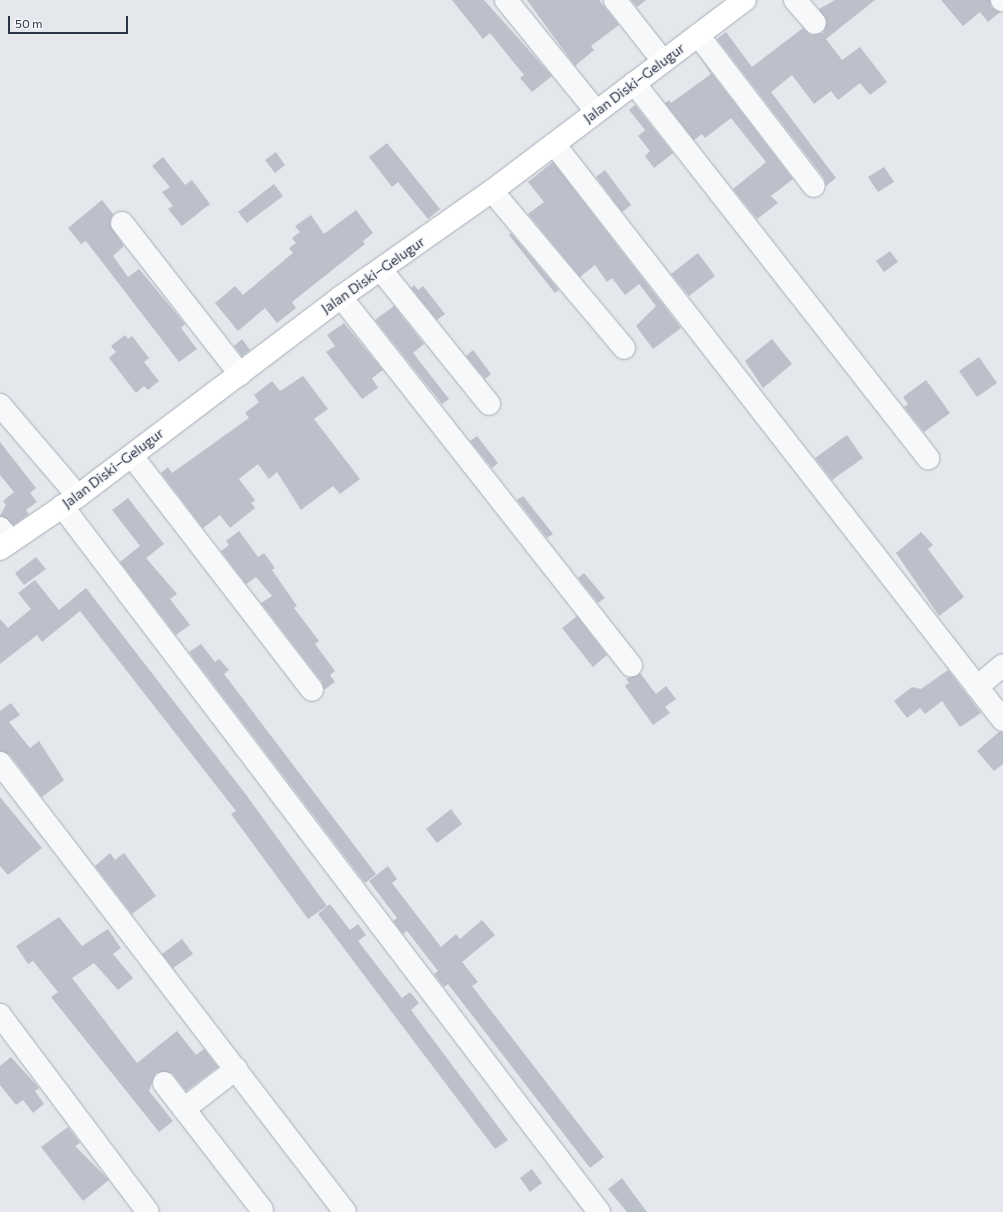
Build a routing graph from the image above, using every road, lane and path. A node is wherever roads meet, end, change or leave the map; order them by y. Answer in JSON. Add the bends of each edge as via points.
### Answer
{"nodes":[{"id":1,"x":506,"y":0,"type":"edge"},
{"id":2,"x":615,"y":0,"type":"edge"},
{"id":3,"x":745,"y":0,"type":"edge"},
{"id":4,"x":795,"y":0,"type":"edge"},
{"id":5,"x":815,"y":23,"type":"dead end"},
{"id":6,"x":698,"y":35,"type":"junction"},
{"id":7,"x":663,"y":61,"type":"junction"},
{"id":8,"x":634,"y":83,"type":"junction"},
{"id":9,"x":596,"y":111,"type":"junction"},
{"id":10,"x":554,"y":144,"type":"junction"},
{"id":11,"x":814,"y":186,"type":"dead end"},
{"id":12,"x":492,"y":191,"type":"junction"},
{"id":13,"x":122,"y":223,"type":"dead end"},
{"id":14,"x":382,"y":270,"type":"junction"},
{"id":15,"x":341,"y":297,"type":"junction"},
{"id":16,"x":624,"y":348,"type":"dead end"},
{"id":17,"x":240,"y":374,"type":"junction"},
{"id":18,"x":489,"y":404,"type":"dead end"},
{"id":19,"x":0,"y":405,"type":"edge"},
{"id":20,"x":132,"y":456,"type":"junction"},
{"id":21,"x":928,"y":458,"type":"dead end"},
{"id":22,"x":70,"y":501,"type":"junction"},
{"id":23,"x":4,"y":539,"type":"edge"},
{"id":24,"x":631,"y":665,"type":"dead end"},
{"id":25,"x":1003,"y":665,"type":"edge"},
{"id":26,"x":977,"y":688,"type":"junction"},
{"id":27,"x":312,"y":690,"type":"dead end"},
{"id":28,"x":1003,"y":720,"type":"edge"},
{"id":29,"x":0,"y":763,"type":"edge"},
{"id":30,"x":0,"y":1015,"type":"edge"},
{"id":31,"x":236,"y":1068,"type":"junction"},
{"id":32,"x":164,"y":1083,"type":"dead end"},
{"id":33,"x":184,"y":1109,"type":"junction"},
{"id":34,"x":262,"y":1210,"type":"dead end"},
{"id":35,"x":148,"y":1212,"type":"edge"},
{"id":36,"x":345,"y":1212,"type":"edge"},
{"id":37,"x":599,"y":1212,"type":"edge"}],
"edges":[{"from":1,"to":9,"type":"street"},
{"from":2,"to":7,"type":"street"},
{"from":3,"to":6,"type":"main road","name":"Jalan Diski–Gelugur"},
{"from":4,"to":5,"type":"street"},
{"from":6,"to":7,"type":"main road","name":"Jalan Diski–Gelugur"},
{"from":6,"to":11,"type":"street"},
{"from":7,"to":8,"type":"main road","name":"Jalan Diski–Gelugur"},
{"from":8,"to":9,"type":"main road","name":"Jalan Diski–Gelugur"},
{"from":8,"to":21,"type":"street"},
{"from":9,"to":10,"type":"main road","name":"Jalan Diski–Gelugur"},
{"from":10,"to":12,"type":"main road","name":"Jalan Diski–Gelugur"},
{"from":10,"to":26,"type":"street"},
{"from":12,"to":14,"type":"main road","name":"Jalan Diski–Gelugur"},
{"from":12,"to":16,"type":"street"},
{"from":13,"to":17,"type":"street"},
{"from":14,"to":15,"type":"main road","name":"Jalan Diski–Gelugur"},
{"from":14,"to":18,"type":"street"},
{"from":15,"to":17,"type":"main road","name":"Jalan Diski–Gelugur"},
{"from":15,"to":24,"type":"street"},
{"from":17,"to":20,"type":"main road","name":"Jalan Diski–Gelugur"},
{"from":19,"to":22,"type":"street"},
{"from":20,"to":22,"type":"main road","name":"Jalan Diski–Gelugur"},
{"from":20,"to":27,"type":"street"},
{"from":22,"to":23,"type":"main road","name":"Jalan Diski–Gelugur"},
{"from":22,"to":37,"type":"street"},
{"from":25,"to":26,"type":"street"},
{"from":26,"to":28,"type":"street"},
{"from":29,"to":31,"type":"street"},
{"from":30,"to":35,"type":"street"},
{"from":31,"to":33,"type":"street"},
{"from":31,"to":36,"type":"street"},
{"from":32,"to":33,"type":"street"},
{"from":33,"to":34,"type":"street"}]}
